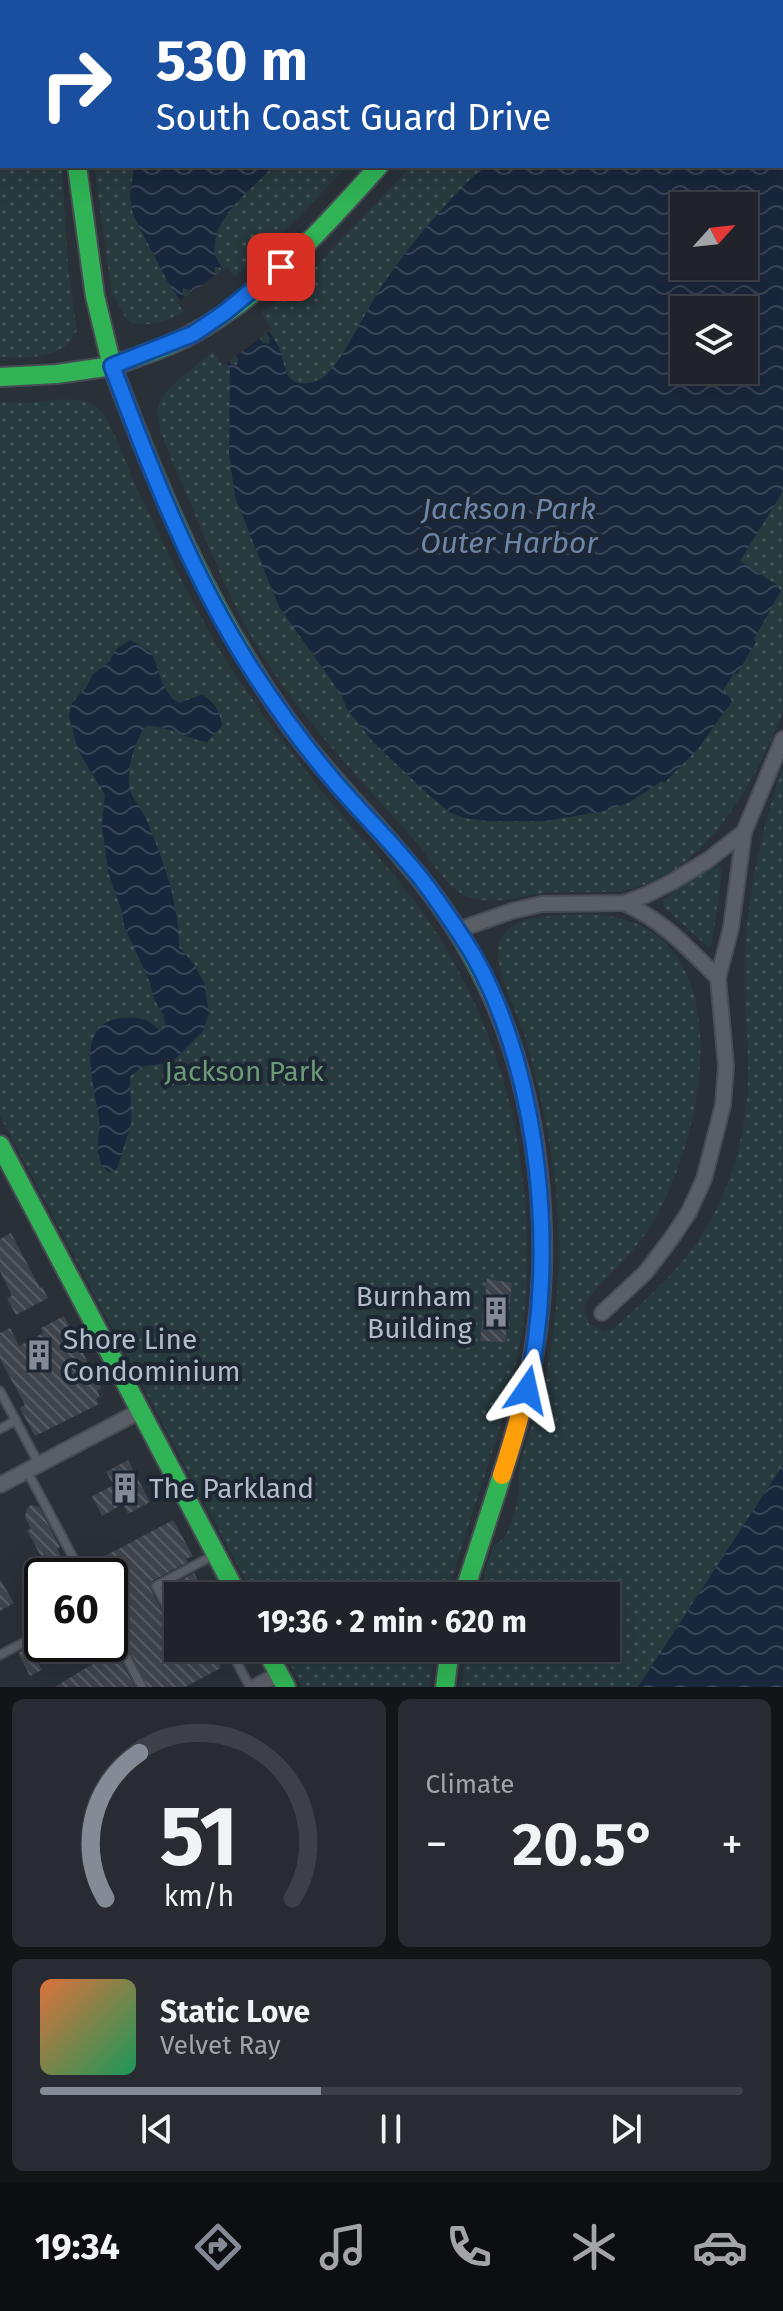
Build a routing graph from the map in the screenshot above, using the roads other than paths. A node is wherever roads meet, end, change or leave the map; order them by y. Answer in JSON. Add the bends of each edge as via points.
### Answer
{"nodes":[{"id":1,"x":77,"y":168,"type":"edge"},
{"id":2,"x":377,"y":168,"type":"edge"},
{"id":3,"x":112,"y":366,"type":"junction"},
{"id":4,"x":0,"y":377,"type":"edge"},
{"id":5,"x":783,"y":739,"type":"edge"},
{"id":6,"x":744,"y":832,"type":"junction"},
{"id":7,"x":624,"y":903,"type":"junction"},
{"id":8,"x":458,"y":930,"type":"junction"},
{"id":9,"x":718,"y":978,"type":"junction"},
{"id":10,"x":1,"y":1149,"type":"edge"},
{"id":11,"x":602,"y":1313,"type":"dead end"},
{"id":12,"x":0,"y":1391,"type":"edge"},
{"id":13,"x":140,"y":1411,"type":"junction"},
{"id":14,"x":16,"y":1420,"type":"junction"},
{"id":15,"x":0,"y":1429,"type":"edge"},
{"id":16,"x":33,"y":1468,"type":"junction"},
{"id":17,"x":0,"y":1485,"type":"edge"},
{"id":18,"x":216,"y":1554,"type":"junction"},
{"id":19,"x":75,"y":1558,"type":"edge"},
{"id":20,"x":231,"y":1582,"type":"edge"},
{"id":21,"x":467,"y":1582,"type":"edge"},
{"id":22,"x":164,"y":1601,"type":"edge"},
{"id":23,"x":24,"y":1642,"type":"edge"},
{"id":24,"x":0,"y":1655,"type":"edge"},
{"id":25,"x":128,"y":1661,"type":"edge"},
{"id":26,"x":237,"y":1662,"type":"edge"},
{"id":27,"x":272,"y":1662,"type":"edge"},
{"id":28,"x":448,"y":1662,"type":"edge"},
{"id":29,"x":282,"y":1680,"type":"edge"},
{"id":30,"x":142,"y":1687,"type":"edge"},
{"id":31,"x":252,"y":1687,"type":"edge"},
{"id":32,"x":445,"y":1687,"type":"edge"}],
"edges":[{"from":1,"to":3,"type":"main road","via":[[95,296]]},
{"from":2,"to":3,"type":"main road","via":[[255,290],[193,334]]},
{"from":3,"to":4,"type":"main road","via":[[65,375]]},
{"from":3,"to":8,"type":"main road","via":[[207,591],[253,671],[330,777],[427,886]]},
{"from":5,"to":6,"type":"street"},
{"from":6,"to":7,"type":"street","via":[[672,882]]},
{"from":6,"to":9,"type":"street","via":[[731,928]]},
{"from":7,"to":8,"type":"street","via":[[542,904]]},
{"from":7,"to":9,"type":"street","via":[[669,929]]},
{"from":8,"to":21,"type":"main road","via":[[477,961],[515,1063],[539,1186],[541,1253],[532,1366]]},
{"from":9,"to":11,"type":"street","via":[[726,1066],[723,1105],[704,1179],[662,1251]]},
{"from":10,"to":13,"type":"main road"},
{"from":12,"to":14,"type":"lane"},
{"from":13,"to":16,"type":"street"},
{"from":13,"to":18,"type":"main road"},
{"from":14,"to":15,"type":"lane"},
{"from":14,"to":16,"type":"lane"},
{"from":16,"to":17,"type":"street"},
{"from":16,"to":19,"type":"lane"},
{"from":18,"to":20,"type":"main road"},
{"from":18,"to":22,"type":"lane","via":[[156,1586]]},
{"from":23,"to":24,"type":"lane"},
{"from":25,"to":30,"type":"lane"},
{"from":26,"to":31,"type":"lane"},
{"from":27,"to":29,"type":"main road"},
{"from":28,"to":32,"type":"main road"},
{"from":29,"to":31,"type":"street"}]}
